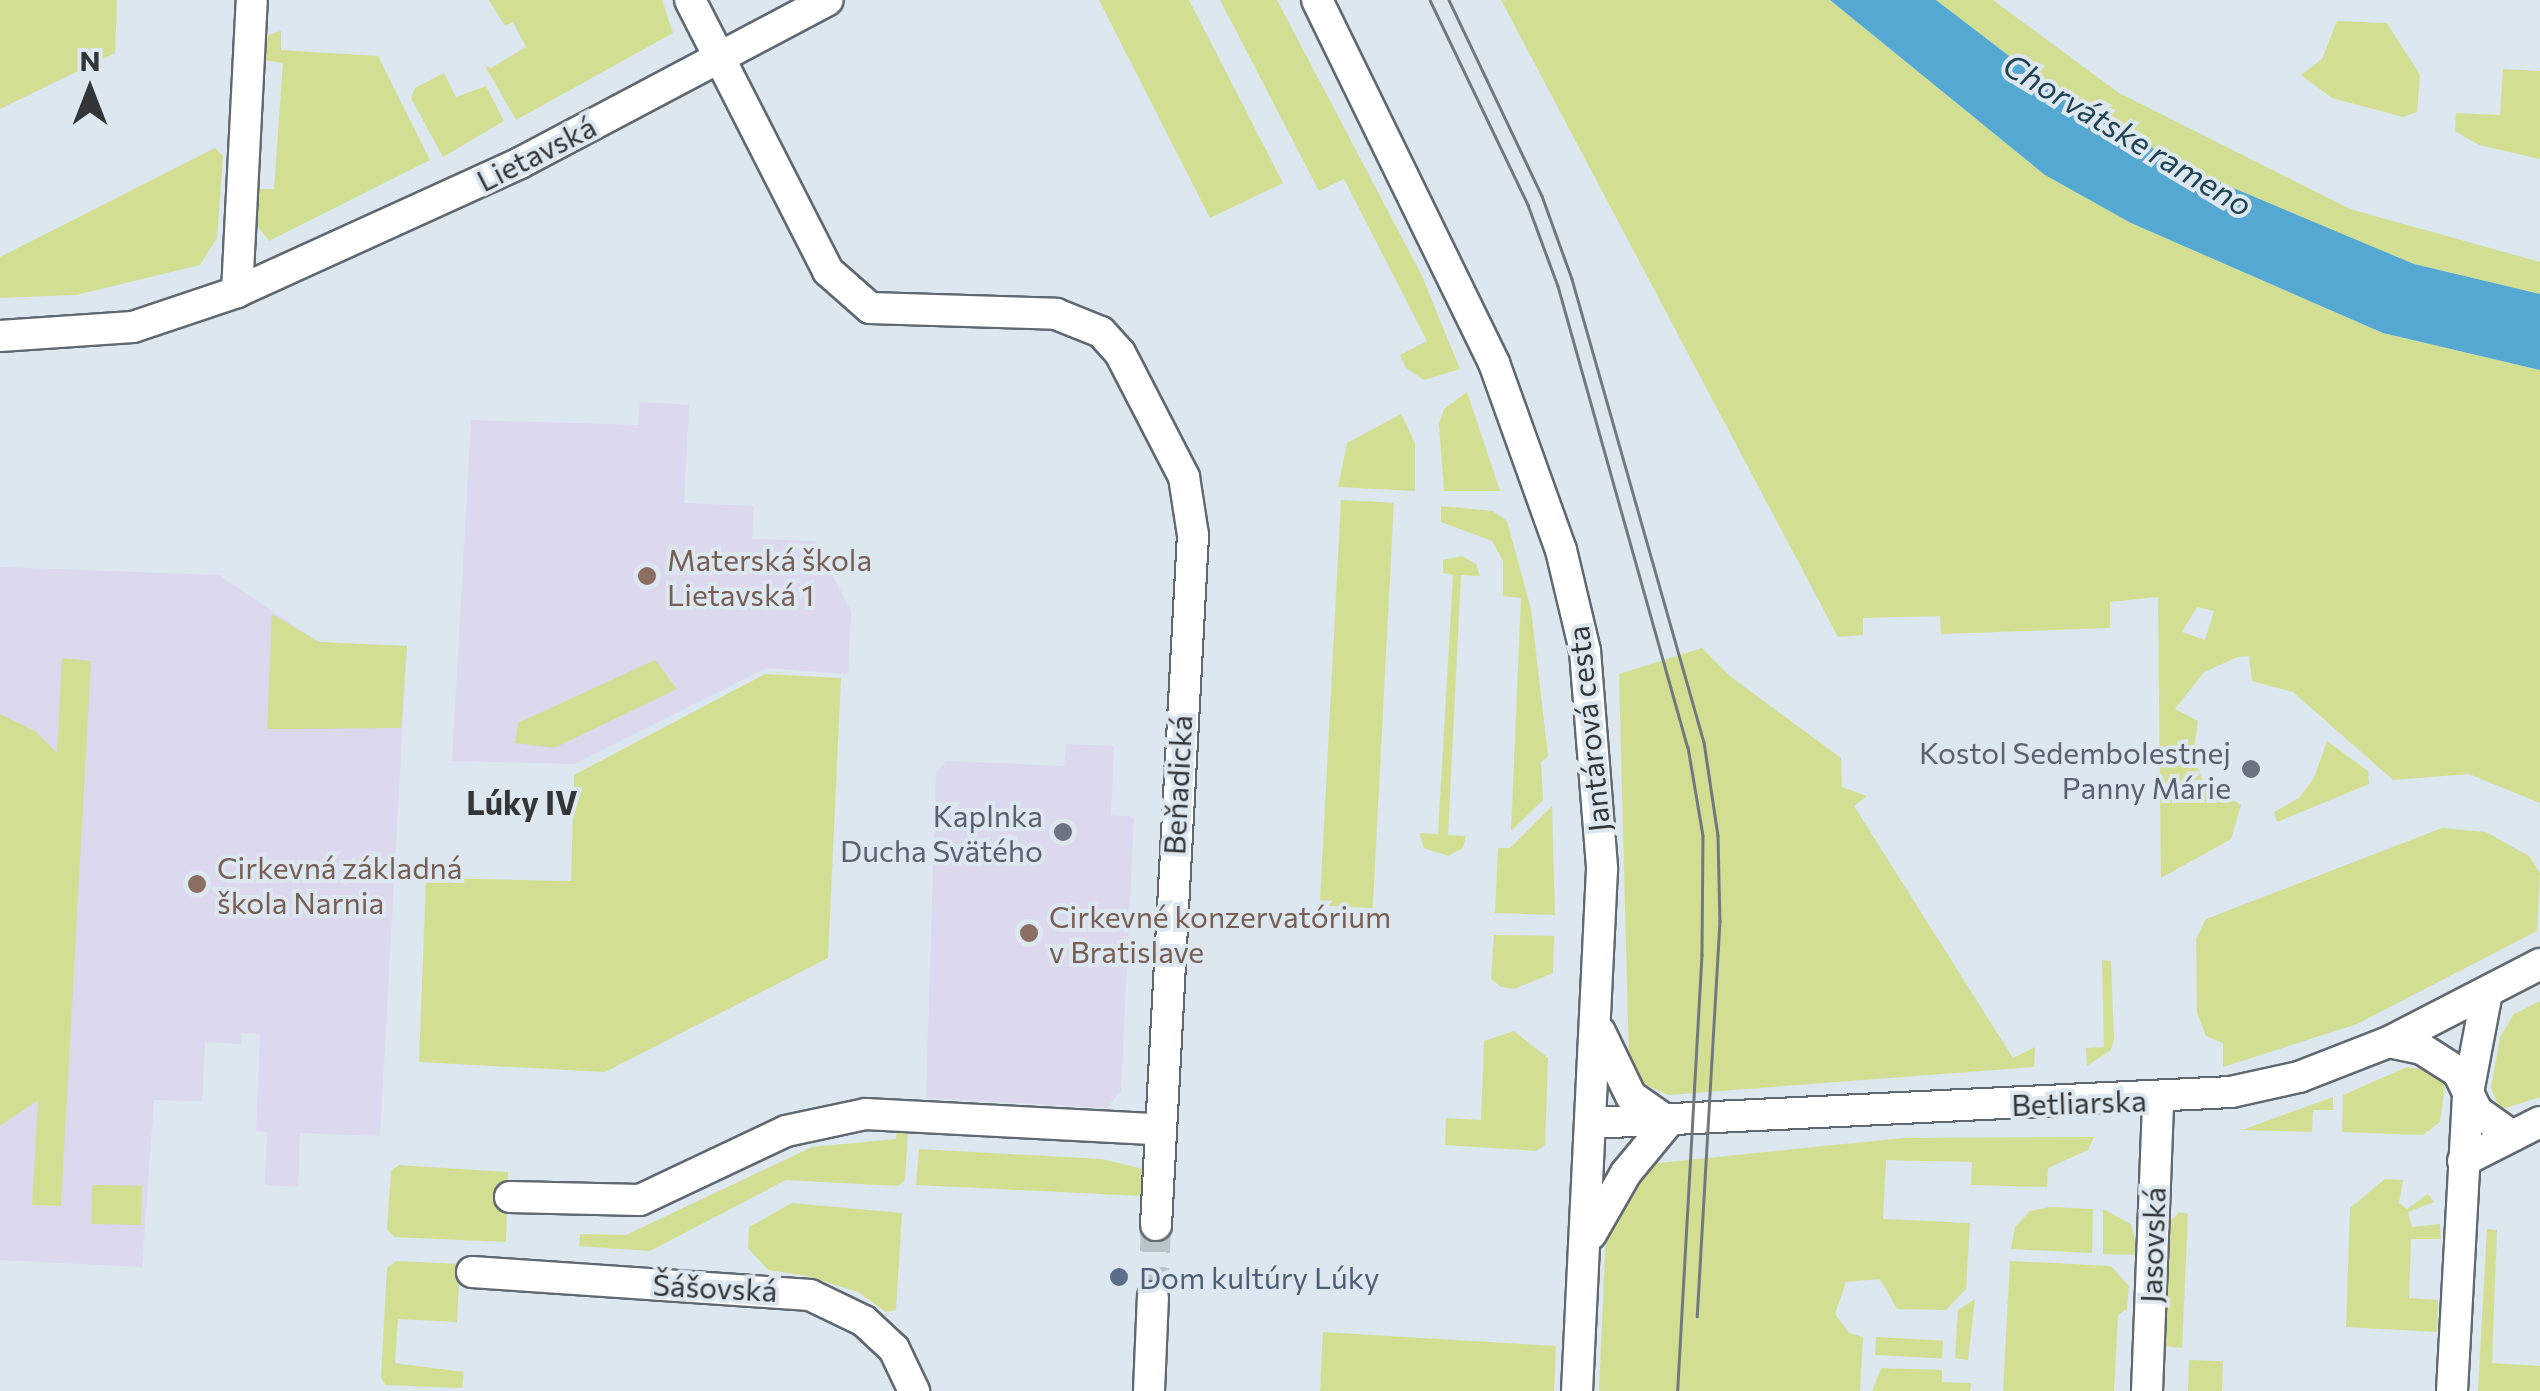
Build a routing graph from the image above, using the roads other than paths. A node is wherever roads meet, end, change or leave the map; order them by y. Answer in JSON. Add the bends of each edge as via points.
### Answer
{"nodes":[{"id":1,"x":252,"y":0,"type":"edge"},
{"id":2,"x":690,"y":0,"type":"edge"},
{"id":3,"x":828,"y":0,"type":"edge"},
{"id":4,"x":1317,"y":0,"type":"edge"},
{"id":5,"x":718,"y":56,"type":"junction"},
{"id":6,"x":237,"y":292,"type":"junction"},
{"id":7,"x":0,"y":336,"type":"edge"},
{"id":8,"x":2540,"y":964,"type":"edge"},
{"id":9,"x":2488,"y":992,"type":"junction"},
{"id":10,"x":1594,"y":1012,"type":"junction"},
{"id":11,"x":2389,"y":1042,"type":"junction"},
{"id":12,"x":2468,"y":1093,"type":"junction"},
{"id":13,"x":2158,"y":1100,"type":"junction"},
{"id":14,"x":1668,"y":1122,"type":"junction"},
{"id":15,"x":2540,"y":1122,"type":"edge"},
{"id":16,"x":1591,"y":1123,"type":"junction"},
{"id":17,"x":1156,"y":1130,"type":"junction"},
{"id":18,"x":2512,"y":1136,"type":"junction"},
{"id":19,"x":2463,"y":1161,"type":"junction"},
{"id":20,"x":510,"y":1197,"type":"dead end"},
{"id":21,"x":1156,"y":1225,"type":"tunnel mouth"},
{"id":22,"x":1588,"y":1242,"type":"junction"},
{"id":23,"x":472,"y":1272,"type":"dead end"},
{"id":24,"x":1152,"y":1297,"type":"tunnel mouth"},
{"id":25,"x":914,"y":1391,"type":"edge"},
{"id":26,"x":1150,"y":1391,"type":"edge"},
{"id":27,"x":1577,"y":1391,"type":"edge"},
{"id":28,"x":2147,"y":1391,"type":"edge"},
{"id":29,"x":2452,"y":1391,"type":"edge"}],
"edges":[{"from":1,"to":6,"type":"street"},
{"from":2,"to":5,"type":"street","name":"Beňadická"},
{"from":3,"to":5,"type":"street","name":"Lietavská"},
{"from":4,"to":10,"type":"street","name":"Jantárová cesta","via":[[1474,315],[1561,550],[1585,651],[1595,746],[1602,870]]},
{"from":5,"to":6,"type":"street","name":"Lietavská","via":[[520,163]]},
{"from":5,"to":17,"type":"street","name":"Beňadická","via":[[828,271],[842,284],[870,308],[1056,314],[1101,332],[1120,354],[1184,477],[1192,535]]},
{"from":6,"to":7,"type":"street","name":"Lietavská","via":[[133,327]]},
{"from":8,"to":9,"type":"street","name":"Betliarska"},
{"from":9,"to":11,"type":"street","name":"Betliarska"},
{"from":9,"to":12,"type":"street"},
{"from":10,"to":14,"type":"street","via":[[1610,1063],[1631,1096]]},
{"from":10,"to":16,"type":"street","name":"Jantárová cesta"},
{"from":11,"to":12,"type":"street","via":[[2441,1059],[2458,1072]]},
{"from":11,"to":13,"type":"street","name":"Betliarska","via":[[2269,1085]]},
{"from":12,"to":18,"type":"street","via":[[2488,1122]]},
{"from":12,"to":19,"type":"street"},
{"from":13,"to":14,"type":"street","name":"Betliarska"},
{"from":13,"to":28,"type":"street","name":"Jasovská"},
{"from":14,"to":16,"type":"street","name":"Betliarska"},
{"from":14,"to":22,"type":"street","via":[[1626,1173]]},
{"from":15,"to":18,"type":"street"},
{"from":16,"to":22,"type":"street","name":"Jantárová cesta"},
{"from":17,"to":20,"type":"street","via":[[866,1114],[786,1131],[640,1200]]},
{"from":17,"to":21,"type":"street","name":"Beňadická"},
{"from":18,"to":19,"type":"street"},
{"from":19,"to":29,"type":"street"},
{"from":22,"to":27,"type":"street","name":"Jantárová cesta"},
{"from":23,"to":25,"type":"street","name":"Šášovská","via":[[810,1295],[864,1320],[894,1349]]},
{"from":24,"to":26,"type":"street"}]}
